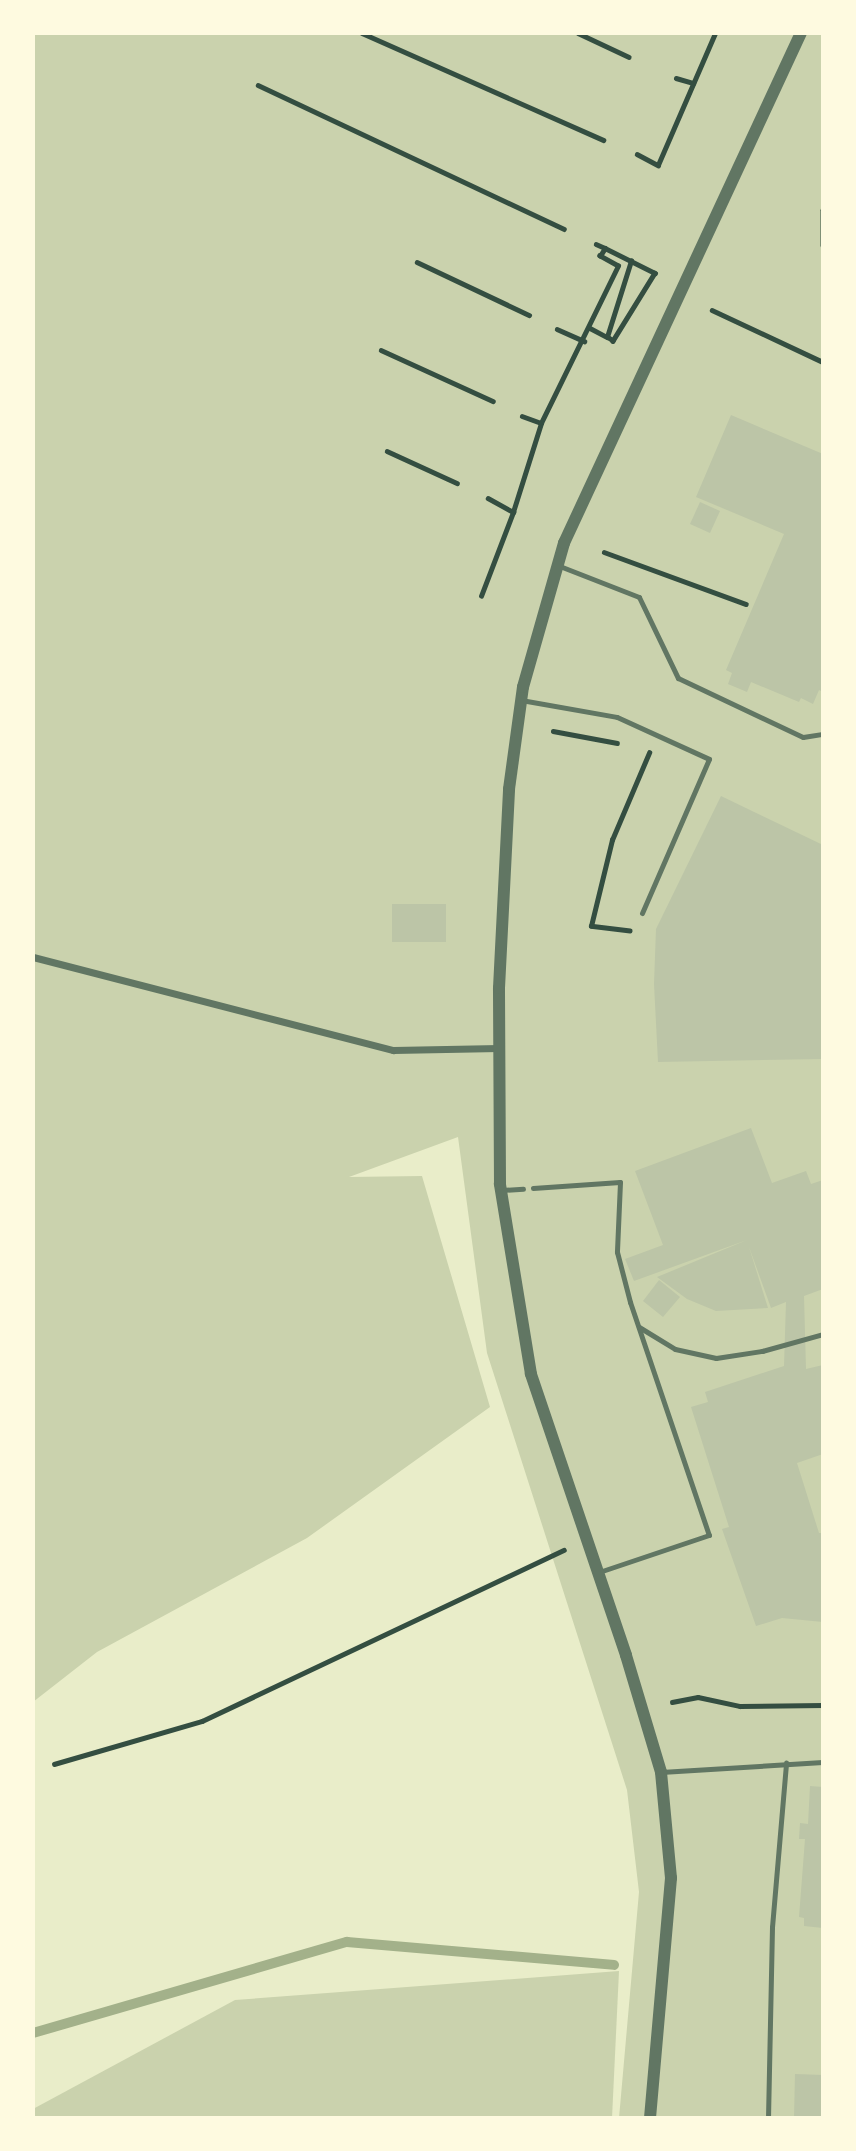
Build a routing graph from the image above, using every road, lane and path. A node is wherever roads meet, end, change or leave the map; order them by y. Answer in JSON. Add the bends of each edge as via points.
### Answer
{"nodes":[{"id":1,"x":362,"y":33,"type":"edge"},
{"id":2,"x":578,"y":33,"type":"edge"},
{"id":3,"x":715,"y":33,"type":"edge"},
{"id":4,"x":801,"y":33,"type":"edge"},
{"id":5,"x":629,"y":57,"type":"dead end"},
{"id":6,"x":676,"y":78,"type":"dead end"},
{"id":7,"x":693,"y":83,"type":"junction"},
{"id":8,"x":258,"y":85,"type":"dead end"},
{"id":9,"x":603,"y":140,"type":"dead end"},
{"id":10,"x":637,"y":154,"type":"dead end"},
{"id":11,"x":823,"y":210,"type":"edge"},
{"id":12,"x":564,"y":229,"type":"dead end"},
{"id":13,"x":596,"y":244,"type":"dead end"},
{"id":14,"x":823,"y":245,"type":"edge"},
{"id":15,"x":605,"y":248,"type":"junction"},
{"id":16,"x":631,"y":261,"type":"junction"},
{"id":17,"x":417,"y":262,"type":"dead end"},
{"id":18,"x":712,"y":310,"type":"dead end"},
{"id":19,"x":529,"y":315,"type":"dead end"},
{"id":20,"x":590,"y":328,"type":"junction"},
{"id":21,"x":557,"y":329,"type":"dead end"},
{"id":22,"x":607,"y":337,"type":"junction"},
{"id":23,"x":584,"y":341,"type":"junction"},
{"id":24,"x":381,"y":350,"type":"dead end"},
{"id":25,"x":823,"y":362,"type":"edge"},
{"id":26,"x":493,"y":401,"type":"dead end"},
{"id":27,"x":522,"y":416,"type":"dead end"},
{"id":28,"x":541,"y":423,"type":"junction"},
{"id":29,"x":387,"y":451,"type":"dead end"},
{"id":30,"x":457,"y":483,"type":"dead end"},
{"id":31,"x":488,"y":498,"type":"dead end"},
{"id":32,"x":513,"y":512,"type":"junction"},
{"id":33,"x":604,"y":552,"type":"dead end"},
{"id":34,"x":557,"y":565,"type":"junction"},
{"id":35,"x":481,"y":596,"type":"dead end"},
{"id":36,"x":746,"y":604,"type":"dead end"},
{"id":37,"x":521,"y":700,"type":"junction"},
{"id":38,"x":553,"y":731,"type":"dead end"},
{"id":39,"x":823,"y":734,"type":"edge"},
{"id":40,"x":627,"y":746,"type":"dead end"},
{"id":41,"x":638,"y":750,"type":"dead end"},
{"id":42,"x":642,"y":913,"type":"dead end"},
{"id":43,"x":640,"y":932,"type":"dead end"},
{"id":44,"x":33,"y":957,"type":"edge"},
{"id":45,"x":499,"y":1048,"type":"junction"},
{"id":46,"x":534,"y":1188,"type":"dead end"},
{"id":47,"x":523,"y":1189,"type":"dead end"},
{"id":48,"x":501,"y":1190,"type":"junction"},
{"id":49,"x":639,"y":1327,"type":"junction"},
{"id":50,"x":823,"y":1334,"type":"edge"},
{"id":51,"x":564,"y":1550,"type":"dead end"},
{"id":52,"x":598,"y":1572,"type":"junction"},
{"id":53,"x":672,"y":1702,"type":"dead end"},
{"id":54,"x":823,"y":1705,"type":"edge"},
{"id":55,"x":823,"y":1762,"type":"edge"},
{"id":56,"x":786,"y":1763,"type":"junction"},
{"id":57,"x":54,"y":1764,"type":"dead end"},
{"id":58,"x":661,"y":1772,"type":"junction"},
{"id":59,"x":650,"y":2118,"type":"edge"},
{"id":60,"x":768,"y":2118,"type":"edge"}],
"edges":[{"from":1,"to":9,"type":"path"},
{"from":2,"to":5,"type":"path"},
{"from":3,"to":7,"type":"path"},
{"from":4,"to":34,"type":"street"},
{"from":6,"to":7,"type":"path"},
{"from":7,"to":10,"type":"path","via":[[658,165]]},
{"from":8,"to":12,"type":"path"},
{"from":11,"to":14,"type":"path"},
{"from":13,"to":15,"type":"path"},
{"from":15,"to":16,"type":"path"},
{"from":15,"to":20,"type":"path","via":[[600,256],[618,266]]},
{"from":16,"to":22,"type":"path"},
{"from":16,"to":22,"type":"path","via":[[656,273],[613,341]]},
{"from":17,"to":19,"type":"path"},
{"from":18,"to":25,"type":"path"},
{"from":20,"to":22,"type":"path"},
{"from":20,"to":23,"type":"path"},
{"from":21,"to":23,"type":"path"},
{"from":23,"to":28,"type":"path"},
{"from":24,"to":26,"type":"path"},
{"from":27,"to":28,"type":"path"},
{"from":28,"to":32,"type":"path"},
{"from":29,"to":30,"type":"path"},
{"from":31,"to":32,"type":"path"},
{"from":32,"to":35,"type":"path"},
{"from":33,"to":36,"type":"path"},
{"from":34,"to":37,"type":"street"},
{"from":34,"to":39,"type":"lane","via":[[639,597],[678,678],[803,737]]},
{"from":37,"to":42,"type":"lane","via":[[617,717],[709,759]]},
{"from":37,"to":45,"type":"street","via":[[509,789]]},
{"from":38,"to":40,"type":"path"},
{"from":41,"to":43,"type":"path","via":[[649,753],[612,840],[591,926]]},
{"from":44,"to":45,"type":"street","via":[[393,1050]]},
{"from":45,"to":48,"type":"street"},
{"from":46,"to":49,"type":"lane","via":[[620,1182],[617,1252]]},
{"from":47,"to":48,"type":"lane"},
{"from":48,"to":52,"type":"street","via":[[531,1374]]},
{"from":49,"to":50,"type":"lane","via":[[675,1349],[716,1358]]},
{"from":49,"to":52,"type":"lane","via":[[709,1535]]},
{"from":51,"to":57,"type":"path","via":[[202,1721]]},
{"from":52,"to":58,"type":"street"},
{"from":53,"to":54,"type":"path","via":[[698,1697],[740,1706]]},
{"from":55,"to":56,"type":"lane"},
{"from":56,"to":58,"type":"lane"},
{"from":56,"to":60,"type":"lane","via":[[772,1927]]},
{"from":58,"to":59,"type":"street","via":[[671,1878]]}]}
